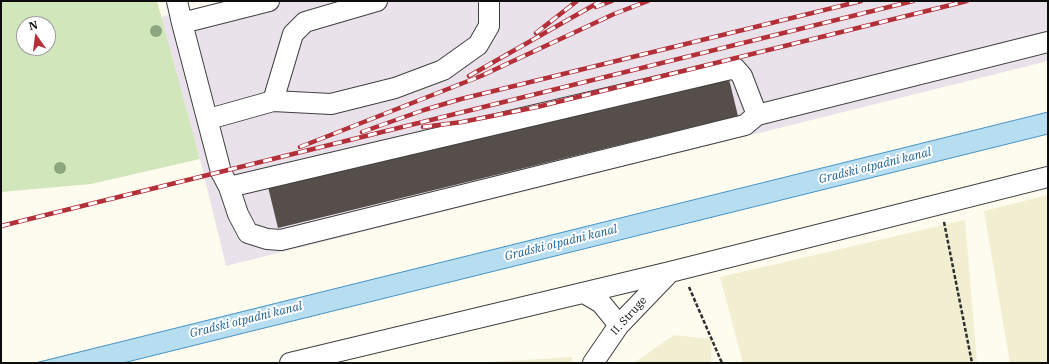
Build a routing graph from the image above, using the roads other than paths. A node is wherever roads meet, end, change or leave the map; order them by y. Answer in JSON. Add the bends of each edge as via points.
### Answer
{"nodes":[{"id":1,"x":176,"y":1,"type":"edge"},
{"id":2,"x":269,"y":1,"type":"edge"},
{"id":3,"x":376,"y":1,"type":"edge"},
{"id":4,"x":489,"y":1,"type":"edge"},
{"id":5,"x":182,"y":23,"type":"junction"},
{"id":6,"x":1048,"y":42,"type":"edge"},
{"id":7,"x":273,"y":102,"type":"junction"},
{"id":8,"x":757,"y":115,"type":"junction"},
{"id":9,"x":209,"y":119,"type":"junction"},
{"id":10,"x":1048,"y":177,"type":"edge"},
{"id":11,"x":229,"y":187,"type":"junction"},
{"id":12,"x":676,"y":271,"type":"junction"},
{"id":13,"x":584,"y":293,"type":"junction"},
{"id":14,"x":618,"y":325,"type":"junction"},
{"id":15,"x":290,"y":363,"type":"edge"},
{"id":16,"x":593,"y":363,"type":"edge"}],
"edges":[{"from":1,"to":5,"type":"street"},
{"from":2,"to":5,"type":"street"},
{"from":3,"to":7,"type":"street","via":[[306,22],[301,26],[293,34]]},
{"from":4,"to":7,"type":"street","via":[[489,26],[478,45],[444,70],[395,88],[331,104]]},
{"from":5,"to":9,"type":"street"},
{"from":6,"to":8,"type":"street"},
{"from":7,"to":9,"type":"street"},
{"from":8,"to":11,"type":"street","via":[[742,76],[735,68]]},
{"from":8,"to":11,"type":"street","via":[[745,125],[281,240],[248,233]]},
{"from":9,"to":11,"type":"street","via":[[221,172]]},
{"from":10,"to":12,"type":"street"},
{"from":12,"to":13,"type":"street"},
{"from":12,"to":14,"type":"street","name":"II. Struge"},
{"from":13,"to":14,"type":"street","via":[[601,303]]},
{"from":13,"to":15,"type":"street"},
{"from":14,"to":16,"type":"street","name":"II. Struge"}]}
